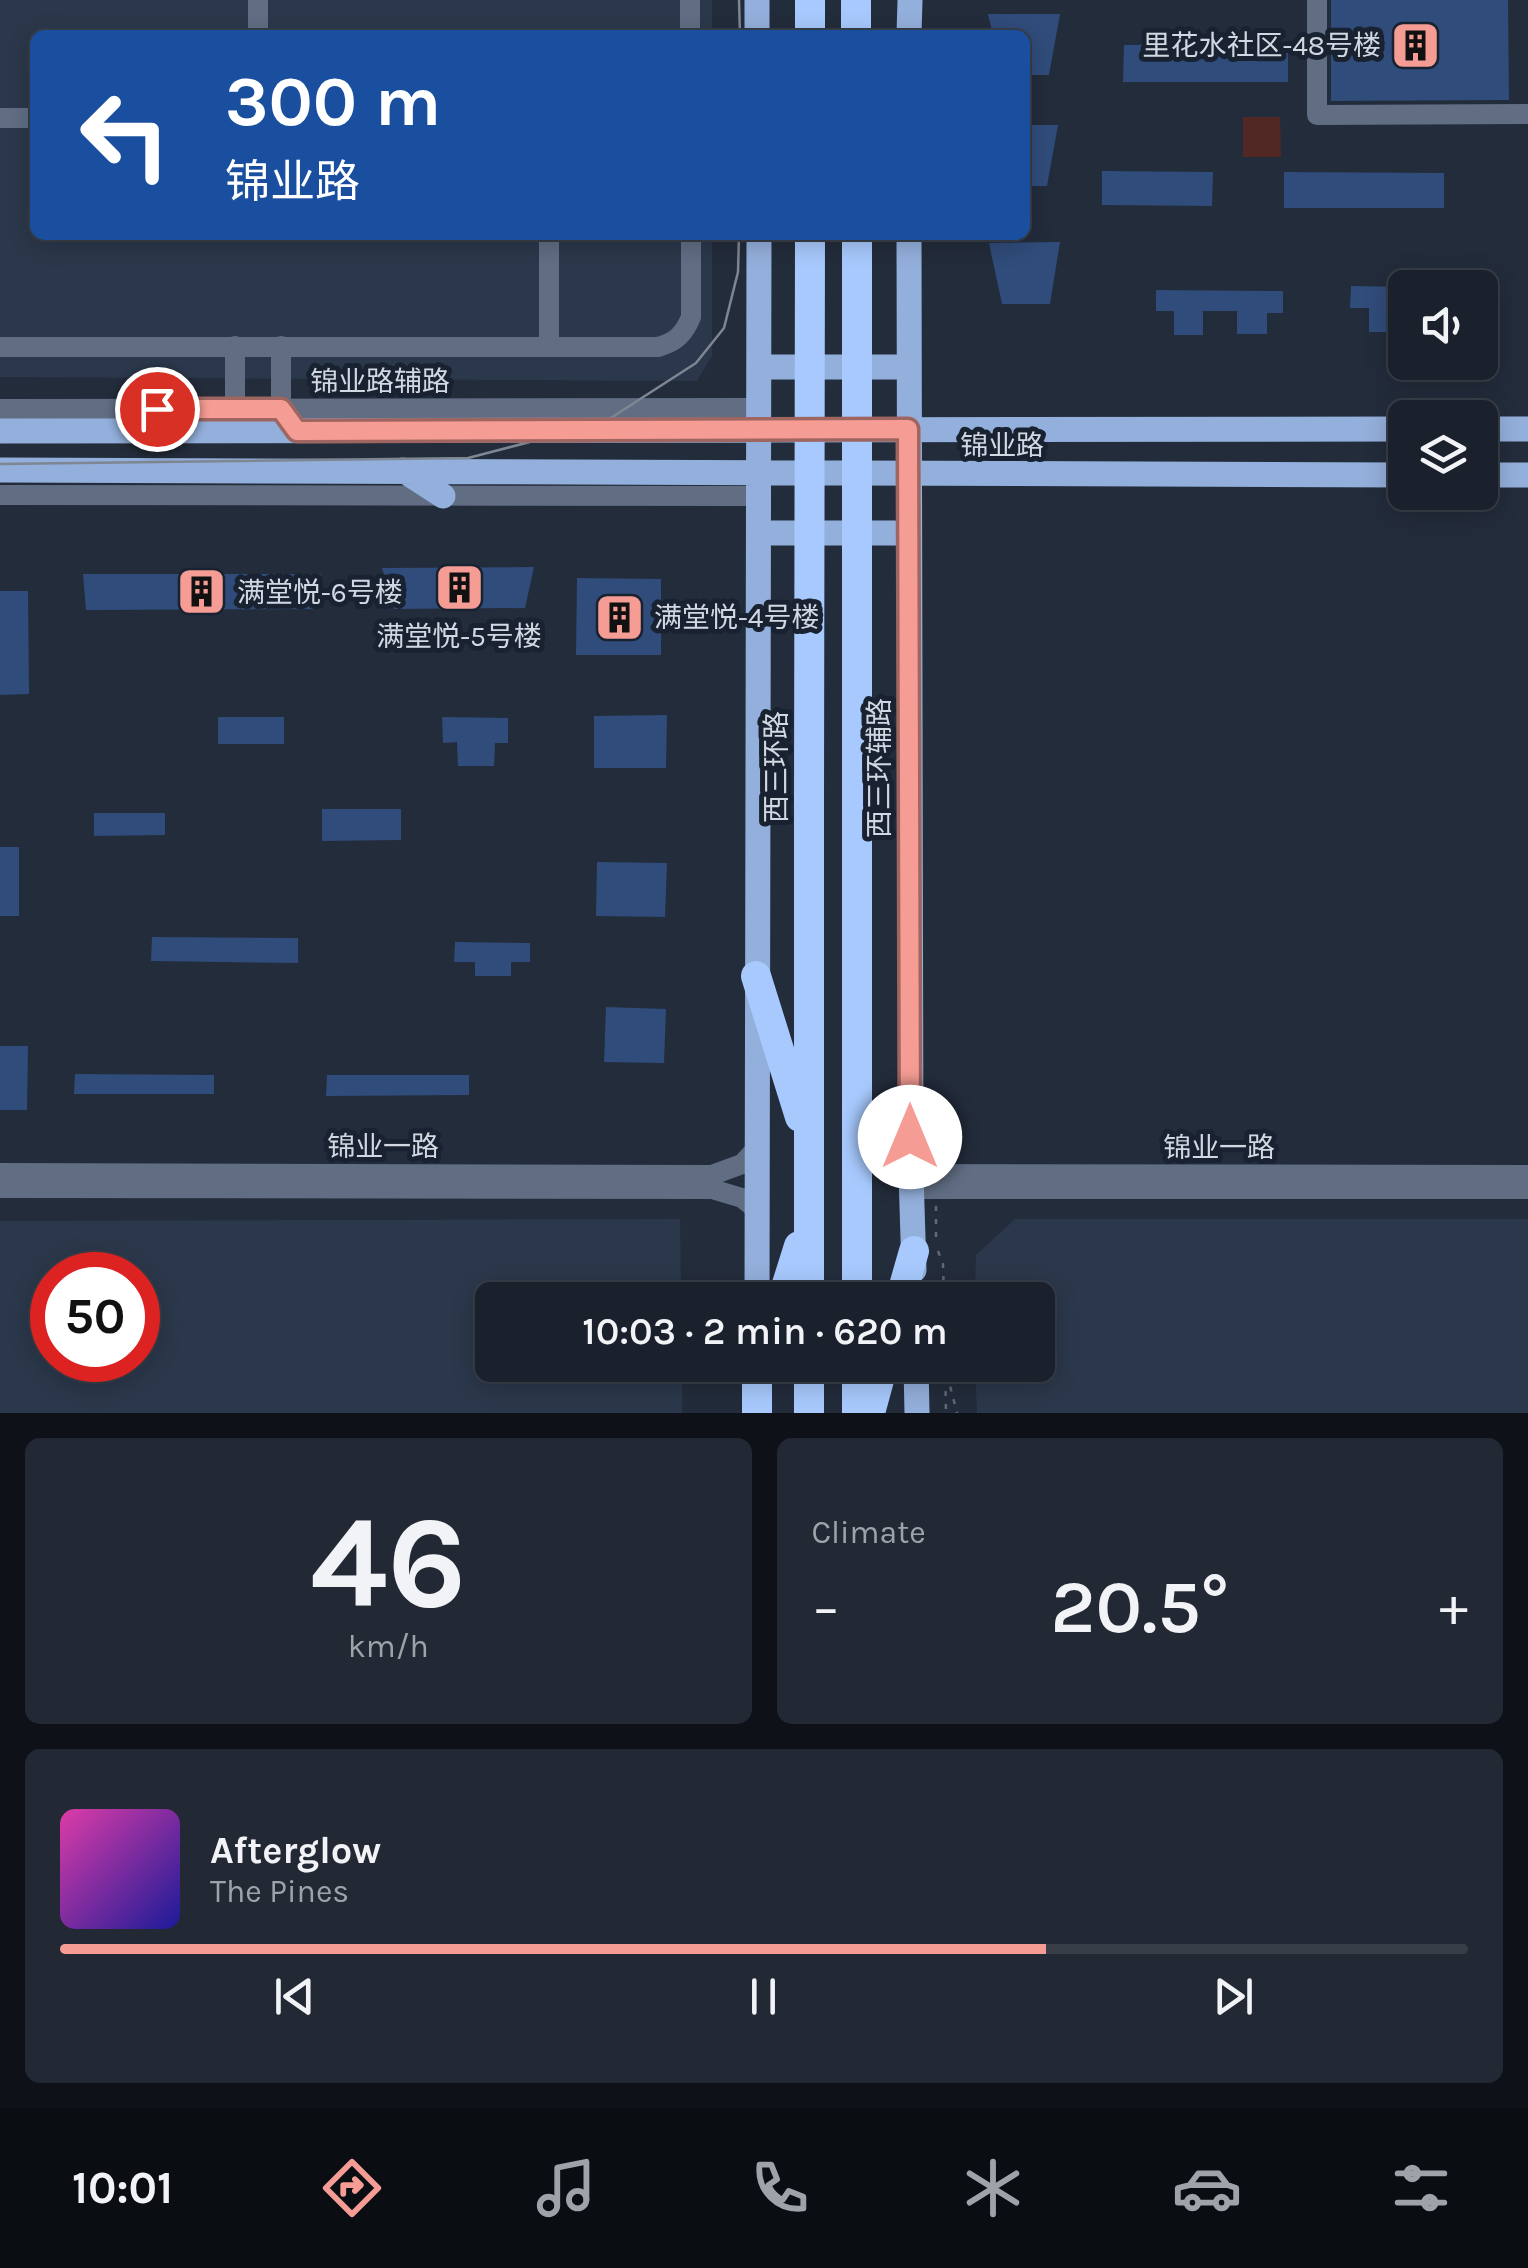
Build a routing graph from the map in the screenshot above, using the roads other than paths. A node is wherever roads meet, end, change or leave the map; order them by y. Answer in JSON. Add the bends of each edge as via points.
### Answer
{"nodes":[{"id":1,"x":258,"y":0,"type":"edge"},
{"id":2,"x":690,"y":0,"type":"edge"},
{"id":3,"x":756,"y":0,"type":"edge"},
{"id":4,"x":810,"y":0,"type":"edge"},
{"id":5,"x":856,"y":0,"type":"edge"},
{"id":6,"x":910,"y":0,"type":"edge"},
{"id":7,"x":1317,"y":0,"type":"edge"},
{"id":8,"x":258,"y":30,"type":"edge"},
{"id":9,"x":690,"y":30,"type":"edge"},
{"id":10,"x":757,"y":30,"type":"edge"},
{"id":11,"x":810,"y":30,"type":"edge"},
{"id":12,"x":856,"y":30,"type":"edge"},
{"id":13,"x":910,"y":30,"type":"edge"},
{"id":14,"x":1528,"y":114,"type":"edge"},
{"id":15,"x":0,"y":118,"type":"edge"},
{"id":16,"x":30,"y":118,"type":"edge"},
{"id":17,"x":550,"y":240,"type":"edge"},
{"id":18,"x":691,"y":240,"type":"edge"},
{"id":19,"x":758,"y":240,"type":"edge"},
{"id":20,"x":810,"y":240,"type":"edge"},
{"id":21,"x":856,"y":240,"type":"edge"},
{"id":22,"x":909,"y":240,"type":"edge"},
{"id":23,"x":236,"y":346,"type":"junction"},
{"id":24,"x":281,"y":346,"type":"junction"},
{"id":25,"x":549,"y":346,"type":"junction"},
{"id":26,"x":0,"y":348,"type":"edge"},
{"id":27,"x":760,"y":367,"type":"junction"},
{"id":28,"x":909,"y":367,"type":"junction"},
{"id":29,"x":0,"y":409,"type":"edge"},
{"id":30,"x":281,"y":409,"type":"junction"},
{"id":31,"x":760,"y":419,"type":"junction"},
{"id":32,"x":229,"y":420,"type":"junction"},
{"id":33,"x":1388,"y":428,"type":"edge"},
{"id":34,"x":1498,"y":428,"type":"edge"},
{"id":35,"x":1528,"y":428,"type":"edge"},
{"id":36,"x":908,"y":429,"type":"junction"},
{"id":37,"x":0,"y":430,"type":"edge"},
{"id":38,"x":297,"y":431,"type":"junction"},
{"id":39,"x":0,"y":470,"type":"edge"},
{"id":40,"x":404,"y":470,"type":"junction"},
{"id":41,"x":908,"y":475,"type":"junction"},
{"id":42,"x":1388,"y":475,"type":"edge"},
{"id":43,"x":1498,"y":475,"type":"edge"},
{"id":44,"x":1528,"y":475,"type":"edge"},
{"id":45,"x":760,"y":483,"type":"junction"},
{"id":46,"x":0,"y":495,"type":"edge"},
{"id":47,"x":443,"y":496,"type":"junction"},
{"id":48,"x":908,"y":533,"type":"junction"},
{"id":49,"x":759,"y":534,"type":"junction"},
{"id":50,"x":756,"y":976,"type":"junction"},
{"id":51,"x":808,"y":1145,"type":"junction"},
{"id":52,"x":756,"y":1148,"type":"junction"},
{"id":53,"x":0,"y":1172,"type":"edge"},
{"id":54,"x":1528,"y":1175,"type":"edge"},
{"id":55,"x":919,"y":1184,"type":"junction"},
{"id":56,"x":0,"y":1188,"type":"edge"},
{"id":57,"x":1528,"y":1189,"type":"edge"},
{"id":58,"x":757,"y":1210,"type":"junction"},
{"id":59,"x":808,"y":1214,"type":"junction"},
{"id":60,"x":914,"y":1251,"type":"junction"},
{"id":61,"x":757,"y":1282,"type":"edge"},
{"id":62,"x":787,"y":1282,"type":"edge"},
{"id":63,"x":809,"y":1282,"type":"edge"},
{"id":64,"x":857,"y":1282,"type":"edge"},
{"id":65,"x":905,"y":1282,"type":"edge"},
{"id":66,"x":914,"y":1282,"type":"edge"},
{"id":67,"x":758,"y":1382,"type":"edge"},
{"id":68,"x":809,"y":1382,"type":"edge"},
{"id":69,"x":857,"y":1382,"type":"edge"},
{"id":70,"x":878,"y":1382,"type":"edge"},
{"id":71,"x":916,"y":1382,"type":"edge"},
{"id":72,"x":757,"y":1413,"type":"edge"},
{"id":73,"x":809,"y":1413,"type":"edge"},
{"id":74,"x":857,"y":1413,"type":"edge"},
{"id":75,"x":870,"y":1413,"type":"edge"},
{"id":76,"x":916,"y":1413,"type":"edge"}],
"edges":[{"from":1,"to":8,"type":"street"},
{"from":2,"to":9,"type":"street"},
{"from":3,"to":10,"type":"main road"},
{"from":4,"to":11,"type":"highway"},
{"from":5,"to":12,"type":"highway"},
{"from":6,"to":13,"type":"main road"},
{"from":7,"to":14,"type":"street","via":[[1316,115]]},
{"from":15,"to":16,"type":"street"},
{"from":17,"to":25,"type":"street"},
{"from":18,"to":25,"type":"street","via":[[691,317],[673,343]]},
{"from":19,"to":27,"type":"main road"},
{"from":20,"to":51,"type":"highway","name":"西三环路","bridge":true},
{"from":21,"to":64,"type":"highway","bridge":true},
{"from":22,"to":28,"type":"main road","name":"西三环辅路"},
{"from":23,"to":24,"type":"street"},
{"from":23,"to":26,"type":"street"},
{"from":23,"to":32,"type":"street"},
{"from":24,"to":25,"type":"street"},
{"from":24,"to":30,"type":"street"},
{"from":27,"to":28,"type":"main road"},
{"from":27,"to":31,"type":"main road"},
{"from":28,"to":36,"type":"main road","name":"西三环辅路"},
{"from":29,"to":32,"type":"street","name":"锦业路辅路"},
{"from":30,"to":31,"type":"street","name":"锦业路辅路"},
{"from":30,"to":32,"type":"street","name":"锦业路辅路"},
{"from":30,"to":38,"type":"street"},
{"from":31,"to":36,"type":"main road","name":"锦业路"},
{"from":31,"to":38,"type":"main road","name":"锦业路"},
{"from":31,"to":45,"type":"main road"},
{"from":32,"to":37,"type":"main road","name":"锦业路"},
{"from":32,"to":38,"type":"main road","name":"锦业路"},
{"from":33,"to":36,"type":"main road","name":"锦业路"},
{"from":34,"to":35,"type":"main road"},
{"from":36,"to":41,"type":"main road","name":"西三环辅路"},
{"from":39,"to":40,"type":"main road","name":"锦业路"},
{"from":40,"to":45,"type":"main road","name":"锦业路"},
{"from":40,"to":47,"type":"main road"},
{"from":41,"to":42,"type":"main road","name":"锦业路"},
{"from":41,"to":45,"type":"main road","name":"锦业路"},
{"from":41,"to":48,"type":"main road","name":"西三环辅路"},
{"from":43,"to":44,"type":"main road"},
{"from":45,"to":47,"type":"street"},
{"from":45,"to":49,"type":"main road"},
{"from":46,"to":47,"type":"street"},
{"from":48,"to":49,"type":"main road"},
{"from":48,"to":55,"type":"main road","name":"西三环辅路"},
{"from":49,"to":50,"type":"main road"},
{"from":50,"to":51,"type":"highway"},
{"from":50,"to":52,"type":"main road"},
{"from":51,"to":59,"type":"highway","name":"西三环路"},
{"from":52,"to":53,"type":"street","name":"锦业一路","via":[[742,1164],[712,1175]]},
{"from":52,"to":58,"type":"main road"},
{"from":54,"to":55,"type":"street","name":"锦业一路"},
{"from":55,"to":57,"type":"street","name":"锦业一路"},
{"from":55,"to":60,"type":"main road","name":"西三环辅路"},
{"from":56,"to":58,"type":"street","name":"锦业一路","via":[[712,1189]]},
{"from":58,"to":61,"type":"main road"},
{"from":59,"to":62,"type":"highway"},
{"from":59,"to":63,"type":"highway","name":"西三环路"},
{"from":60,"to":65,"type":"highway"},
{"from":60,"to":66,"type":"main road","name":"西三环辅路"},
{"from":67,"to":72,"type":"highway"},
{"from":68,"to":73,"type":"highway"},
{"from":69,"to":74,"type":"highway"},
{"from":70,"to":75,"type":"highway"},
{"from":71,"to":76,"type":"main road"}]}
